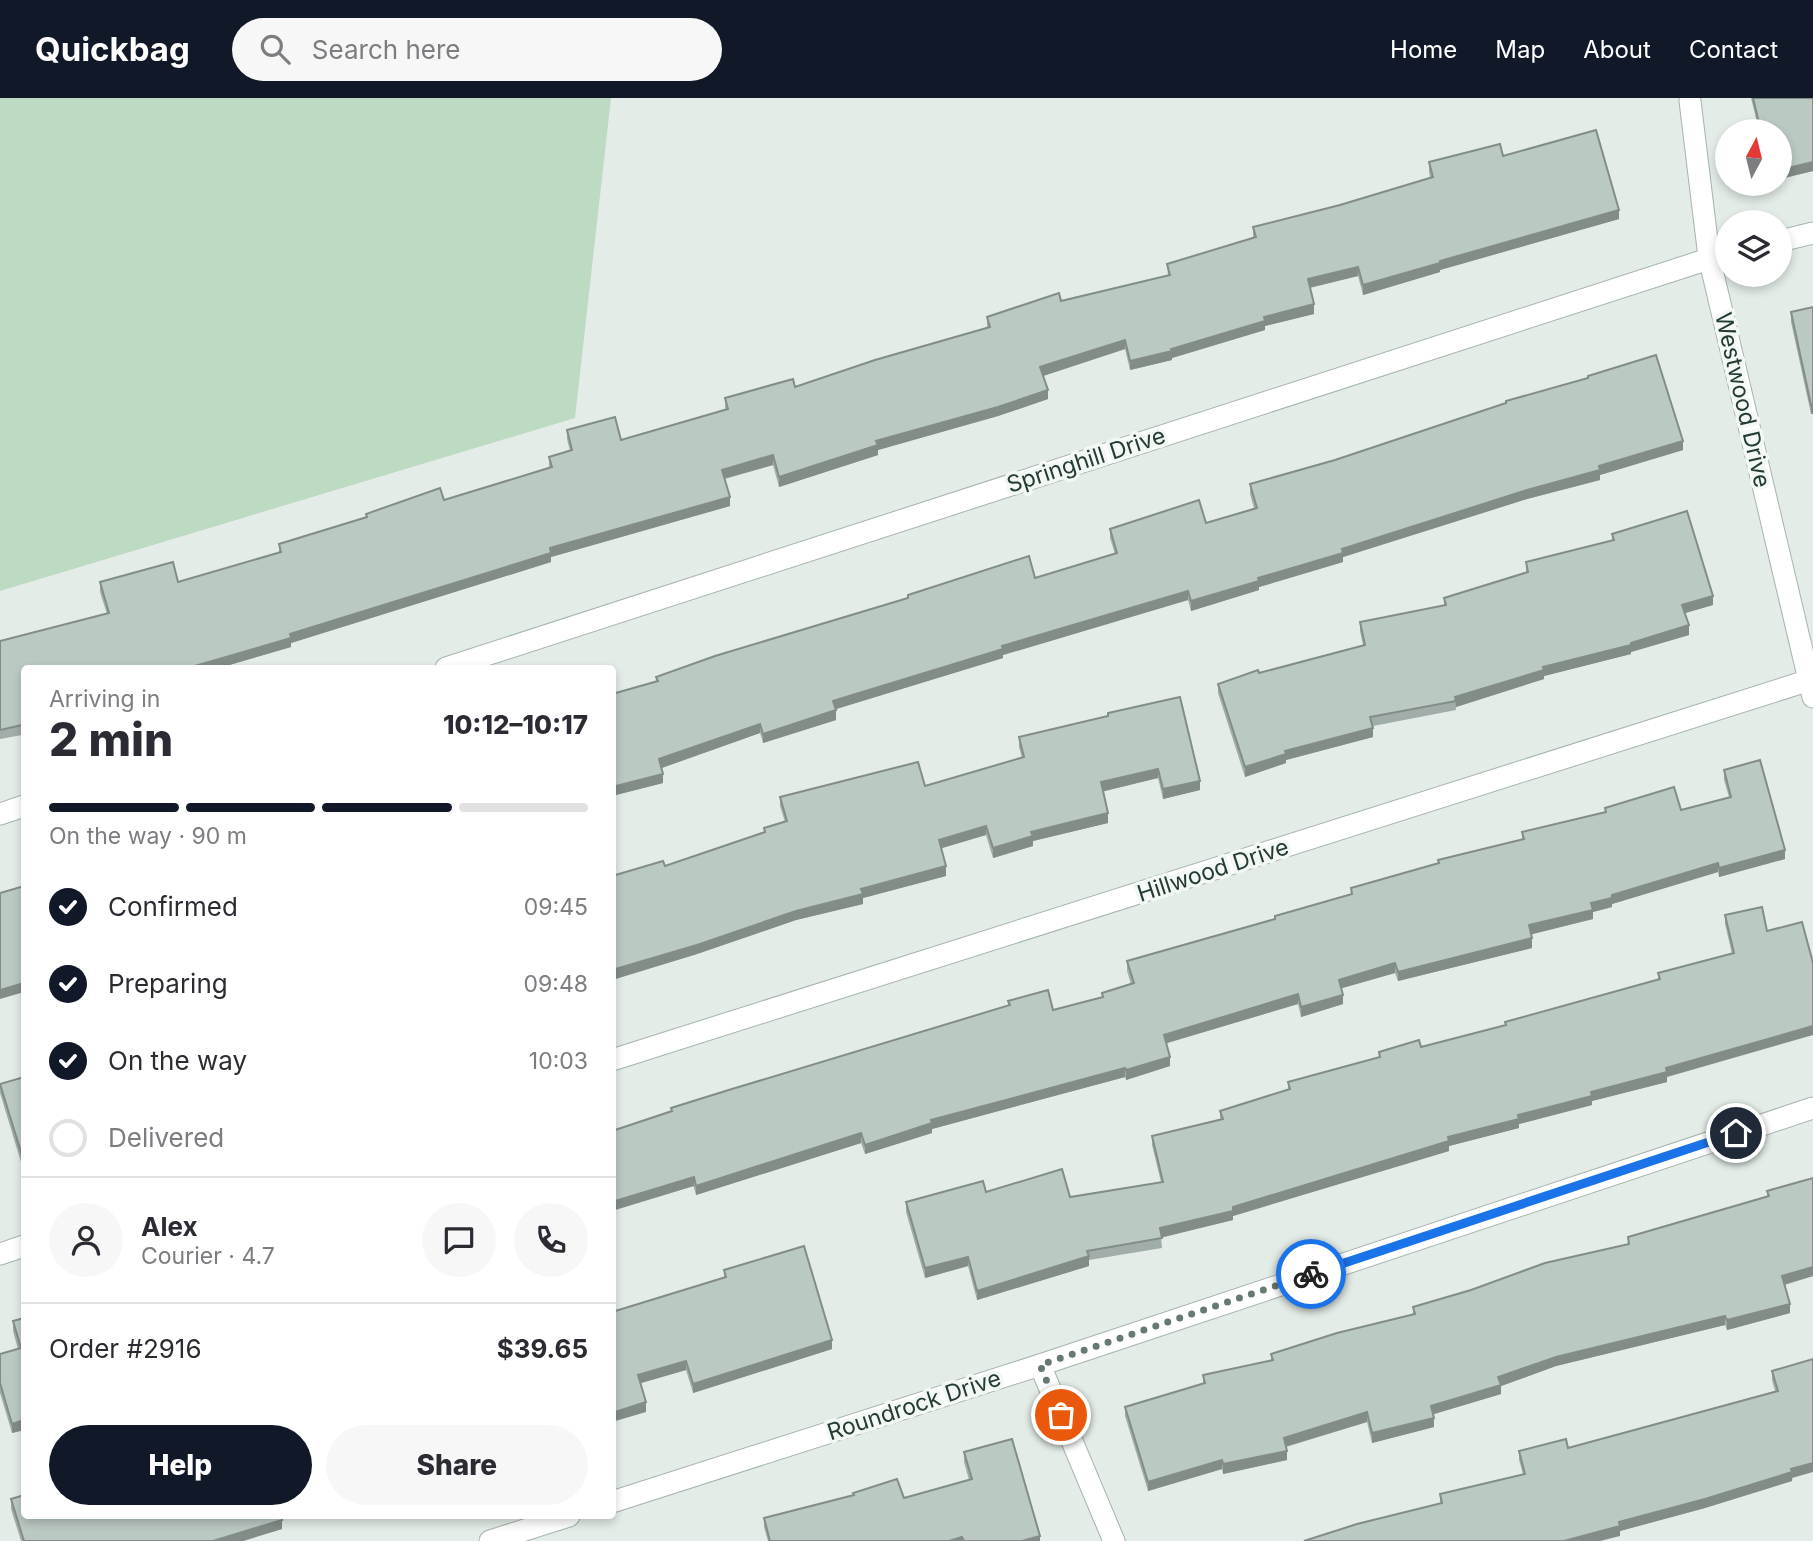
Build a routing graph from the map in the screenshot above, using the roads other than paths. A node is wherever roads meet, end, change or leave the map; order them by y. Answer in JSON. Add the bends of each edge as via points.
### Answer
{"nodes":[{"id":1,"x":1690,"y":101,"type":"dead end"},
{"id":2,"x":1813,"y":233,"type":"edge"},
{"id":3,"x":1715,"y":238,"type":"edge"},
{"id":4,"x":1792,"y":238,"type":"edge"},
{"id":5,"x":1715,"y":256,"type":"edge"},
{"id":6,"x":1725,"y":287,"type":"edge"},
{"id":7,"x":455,"y":665,"type":"edge"},
{"id":8,"x":1812,"y":685,"type":"edge"},
{"id":9,"x":21,"y":807,"type":"edge"},
{"id":10,"x":0,"y":814,"type":"edge"},
{"id":11,"x":616,"y":1059,"type":"edge"},
{"id":12,"x":1813,"y":1108,"type":"edge"},
{"id":13,"x":21,"y":1247,"type":"edge"},
{"id":14,"x":0,"y":1254,"type":"edge"},
{"id":15,"x":1040,"y":1365,"type":"junction"},
{"id":16,"x":616,"y":1501,"type":"edge"},
{"id":17,"x":560,"y":1519,"type":"edge"},
{"id":18,"x":490,"y":1541,"type":"edge"},
{"id":19,"x":1114,"y":1541,"type":"edge"}],
"edges":[{"from":1,"to":3,"type":"street","name":"Westwood Drive"},
{"from":2,"to":4,"type":"street"},
{"from":5,"to":7,"type":"street","name":"Springhill Drive"},
{"from":6,"to":8,"type":"street","name":"Westwood Drive"},
{"from":8,"to":11,"type":"street","name":"Hillwood Drive"},
{"from":9,"to":10,"type":"street"},
{"from":12,"to":15,"type":"street","name":"Roundrock Drive"},
{"from":13,"to":14,"type":"street"},
{"from":15,"to":16,"type":"street","name":"Roundrock Drive"},
{"from":15,"to":19,"type":"street"},
{"from":17,"to":18,"type":"street"}]}
